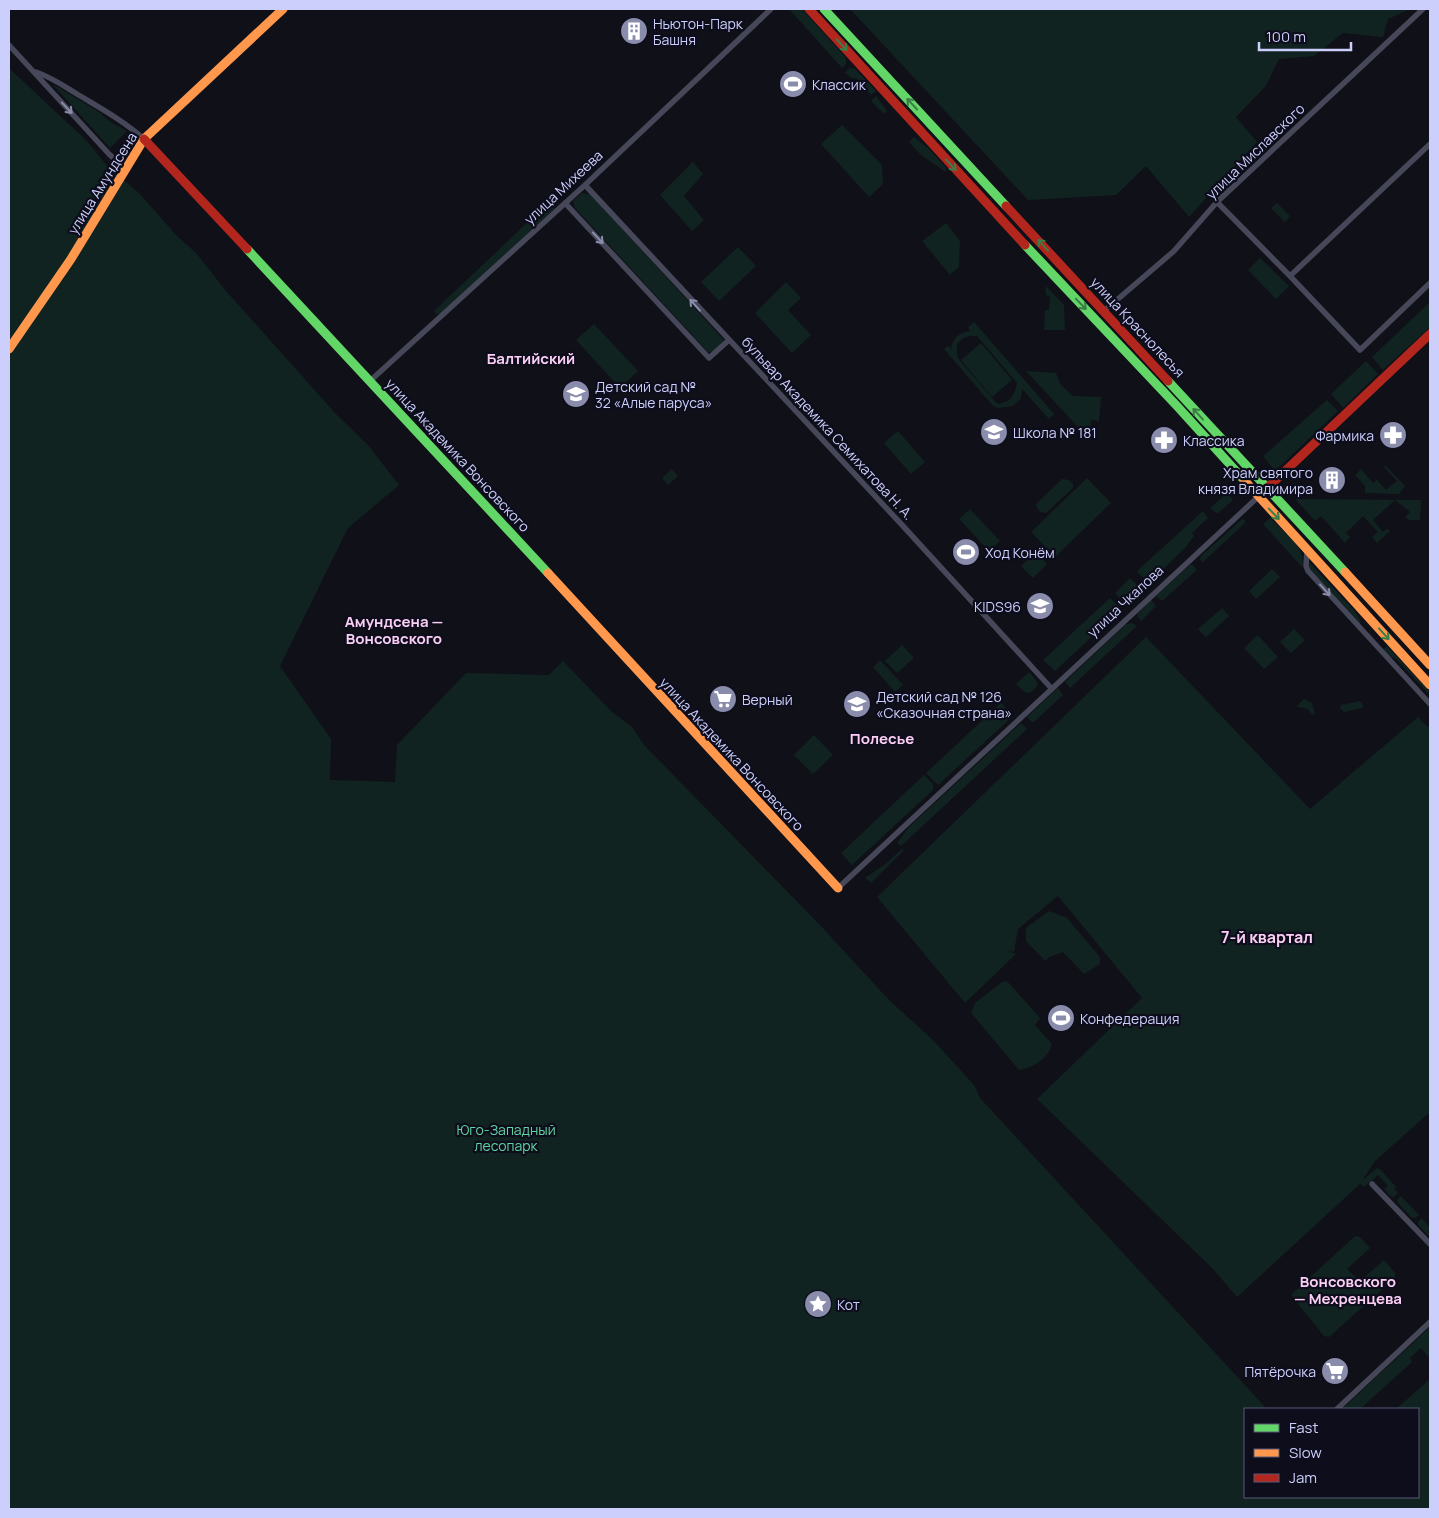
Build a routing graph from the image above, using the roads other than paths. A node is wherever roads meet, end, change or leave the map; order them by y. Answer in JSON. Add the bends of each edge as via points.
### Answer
{"nodes":[{"id":1,"x":283,"y":9,"type":"edge"},
{"id":2,"x":771,"y":9,"type":"edge"},
{"id":3,"x":809,"y":9,"type":"edge"},
{"id":4,"x":824,"y":9,"type":"edge"},
{"id":5,"x":1425,"y":9,"type":"edge"},
{"id":6,"x":1430,"y":12,"type":"edge"},
{"id":7,"x":9,"y":45,"type":"edge"},
{"id":8,"x":34,"y":72,"type":"junction"},
{"id":9,"x":144,"y":139,"type":"junction"},
{"id":10,"x":1430,"y":144,"type":"edge"},
{"id":11,"x":125,"y":169,"type":"junction"},
{"id":12,"x":585,"y":184,"type":"junction"},
{"id":13,"x":565,"y":202,"type":"junction"},
{"id":14,"x":1218,"y":202,"type":"junction"},
{"id":15,"x":1057,"y":260,"type":"junction"},
{"id":16,"x":1047,"y":270,"type":"junction"},
{"id":17,"x":1290,"y":276,"type":"junction"},
{"id":18,"x":1430,"y":283,"type":"edge"},
{"id":19,"x":1104,"y":311,"type":"junction"},
{"id":20,"x":1430,"y":334,"type":"edge"},
{"id":21,"x":729,"y":340,"type":"junction"},
{"id":22,"x":9,"y":349,"type":"edge"},
{"id":23,"x":370,"y":381,"type":"junction"},
{"id":24,"x":1267,"y":488,"type":"junction"},
{"id":25,"x":1258,"y":497,"type":"junction"},
{"id":26,"x":1307,"y":548,"type":"junction"},
{"id":27,"x":1430,"y":665,"type":"edge"},
{"id":28,"x":1430,"y":685,"type":"edge"},
{"id":29,"x":1052,"y":689,"type":"junction"},
{"id":30,"x":1430,"y":704,"type":"edge"},
{"id":31,"x":838,"y":888,"type":"joint"},
{"id":32,"x":1372,"y":1184,"type":"dead end"},
{"id":33,"x":1430,"y":1244,"type":"edge"},
{"id":34,"x":1430,"y":1322,"type":"edge"},
{"id":35,"x":1338,"y":1408,"type":"edge"}],
"edges":[{"from":1,"to":9,"type":"street","name":"улица Амундсена"},
{"from":2,"to":12,"type":"street","name":"улица Михеева"},
{"from":3,"to":16,"type":"street","name":"улица Краснолесья","one_way":true},
{"from":15,"to":4,"type":"street","name":"улица Краснолесья","one_way":true},
{"from":5,"to":6,"type":"street"},
{"from":5,"to":14,"type":"street","name":"улица Миславского"},
{"from":7,"to":8,"type":"street","name":"улица Академика Вонсовского"},
{"from":8,"to":9,"type":"street","name":"улица Академика Вонсовского","via":[[46,75],[100,107]]},
{"from":8,"to":11,"type":"street","name":"улица Академика Вонсовского","one_way":true},
{"from":9,"to":11,"type":"street","name":"улица Амундсена"},
{"from":9,"to":23,"type":"street","name":"улица Академика Вонсовского"},
{"from":10,"to":17,"type":"street"},
{"from":11,"to":22,"type":"street","name":"улица Амундсена","via":[[71,259]]},
{"from":12,"to":13,"type":"street","name":"улица Михеева"},
{"from":21,"to":12,"type":"street","name":"бульвар Академика Семихатова Н. А.","one_way":true},
{"from":13,"to":21,"type":"street","one_way":true,"via":[[709,358]]},
{"from":13,"to":23,"type":"street","name":"улица Михеева"},
{"from":14,"to":17,"type":"street"},
{"from":14,"to":19,"type":"street","name":"улица Миславского","via":[[1174,251]]},
{"from":15,"to":16,"type":"street"},
{"from":15,"to":19,"type":"street","name":"улица Краснолесья"},
{"from":16,"to":25,"type":"street","name":"улица Краснолесья","one_way":true},
{"from":17,"to":18,"type":"street","via":[[1360,350]]},
{"from":24,"to":19,"type":"street","name":"улица Краснолесья","one_way":true},
{"from":20,"to":24,"type":"street","name":"улица Чкалова"},
{"from":21,"to":29,"type":"street","name":"бульвар Академика Семихатова Н. А."},
{"from":23,"to":31,"type":"street","name":"улица Академика Вонсовского"},
{"from":24,"to":25,"type":"street","name":"улица Чкалова"},
{"from":24,"to":27,"type":"street","name":"улица Краснолесья"},
{"from":25,"to":26,"type":"street","name":"улица Краснолесья","one_way":true},
{"from":25,"to":29,"type":"street","name":"улица Чкалова"},
{"from":26,"to":28,"type":"street","name":"улица Краснолесья","one_way":true},
{"from":26,"to":30,"type":"street","one_way":true,"via":[[1308,571]]},
{"from":29,"to":31,"type":"street","name":"улица Чкалова"},
{"from":32,"to":33,"type":"street"},
{"from":34,"to":35,"type":"street"}]}
